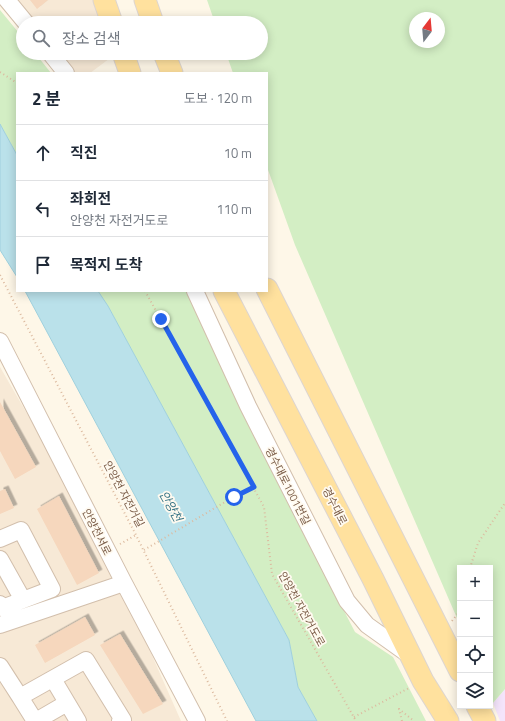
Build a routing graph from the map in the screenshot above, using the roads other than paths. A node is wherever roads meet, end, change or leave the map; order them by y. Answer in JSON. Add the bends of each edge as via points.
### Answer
{"nodes":[{"id":1,"x":7,"y":0,"type":"edge"},
{"id":2,"x":104,"y":0,"type":"edge"},
{"id":3,"x":145,"y":0,"type":"edge"},
{"id":4,"x":20,"y":16,"type":"edge"},
{"id":5,"x":110,"y":16,"type":"edge"},
{"id":6,"x":151,"y":16,"type":"edge"},
{"id":7,"x":56,"y":60,"type":"edge"},
{"id":8,"x":125,"y":60,"type":"edge"},
{"id":9,"x":167,"y":60,"type":"edge"},
{"id":10,"x":65,"y":72,"type":"edge"},
{"id":11,"x":130,"y":72,"type":"edge"},
{"id":12,"x":172,"y":72,"type":"edge"},
{"id":13,"x":268,"y":291,"type":"edge"},
{"id":14,"x":195,"y":292,"type":"edge"},
{"id":15,"x":225,"y":292,"type":"edge"},
{"id":16,"x":0,"y":341,"type":"edge"},
{"id":17,"x":0,"y":539,"type":"edge"},
{"id":18,"x":0,"y":559,"type":"edge"},
{"id":19,"x":124,"y":583,"type":"junction"},
{"id":20,"x":23,"y":600,"type":"junction"},
{"id":21,"x":0,"y":604,"type":"edge"},
{"id":22,"x":0,"y":625,"type":"edge"},
{"id":23,"x":412,"y":658,"type":"junction"},
{"id":24,"x":0,"y":666,"type":"edge"},
{"id":25,"x":457,"y":666,"type":"edge"},
{"id":26,"x":53,"y":678,"type":"junction"},
{"id":27,"x":20,"y":697,"type":"junction"},
{"id":28,"x":67,"y":703,"type":"junction"},
{"id":29,"x":479,"y":709,"type":"edge"},
{"id":30,"x":36,"y":721,"type":"edge"},
{"id":31,"x":78,"y":721,"type":"edge"},
{"id":32,"x":120,"y":721,"type":"edge"},
{"id":33,"x":197,"y":721,"type":"edge"},
{"id":34,"x":448,"y":721,"type":"edge"},
{"id":35,"x":485,"y":721,"type":"edge"}],
"edges":[{"from":1,"to":4,"type":"street"},
{"from":2,"to":5,"type":"main road"},
{"from":3,"to":6,"type":"main road"},
{"from":7,"to":10,"type":"street"},
{"from":8,"to":11,"type":"main road"},
{"from":9,"to":12,"type":"main road"},
{"from":13,"to":25,"type":"main road"},
{"from":14,"to":23,"type":"street","name":"경수대로1001번길","via":[[248,406],[347,601],[367,625]]},
{"from":15,"to":23,"type":"main road","name":"경수대로"},
{"from":16,"to":19,"type":"street","name":"안양천서로"},
{"from":17,"to":20,"type":"street","via":[[21,530],[52,589]]},
{"from":18,"to":20,"type":"street"},
{"from":19,"to":22,"type":"street"},
{"from":19,"to":33,"type":"street","name":"안양천서로"},
{"from":20,"to":21,"type":"street","via":[[2,608]]},
{"from":23,"to":34,"type":"main road","name":"경수대로"},
{"from":24,"to":27,"type":"street"},
{"from":26,"to":27,"type":"street"},
{"from":26,"to":28,"type":"street"},
{"from":26,"to":32,"type":"street","via":[[86,660],[123,720]]},
{"from":27,"to":30,"type":"street"},
{"from":28,"to":30,"type":"street"},
{"from":28,"to":31,"type":"street"},
{"from":29,"to":35,"type":"main road"}]}
